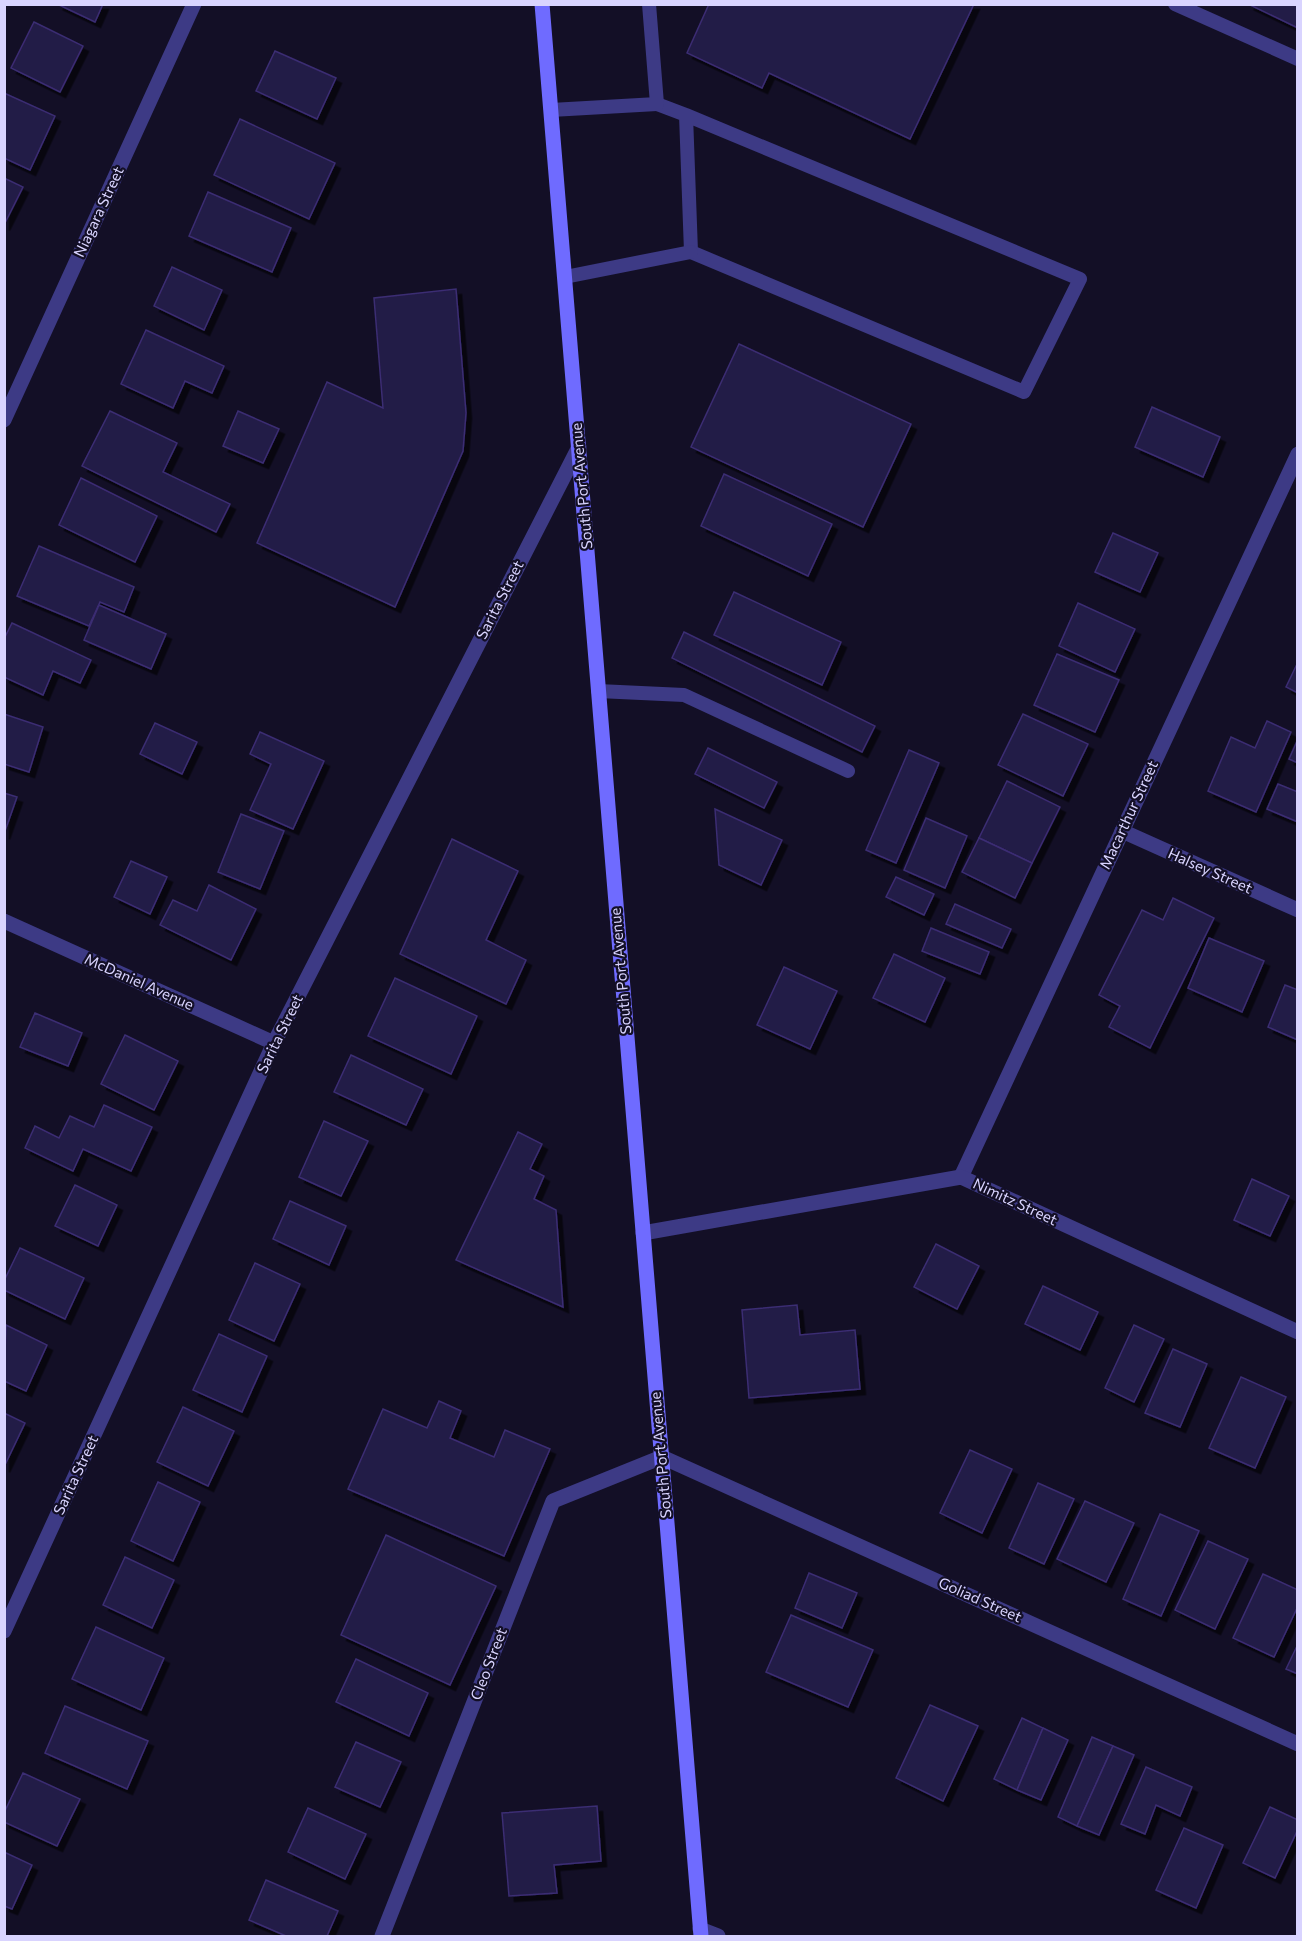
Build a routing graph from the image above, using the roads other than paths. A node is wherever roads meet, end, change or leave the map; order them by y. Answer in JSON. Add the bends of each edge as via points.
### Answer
{"nodes":[{"id":1,"x":194,"y":4,"type":"edge"},
{"id":2,"x":542,"y":4,"type":"edge"},
{"id":3,"x":649,"y":4,"type":"edge"},
{"id":4,"x":1175,"y":4,"type":"edge"},
{"id":5,"x":1298,"y":59,"type":"edge"},
{"id":6,"x":657,"y":104,"type":"junction"},
{"id":7,"x":551,"y":110,"type":"junction"},
{"id":8,"x":686,"y":116,"type":"junction"},
{"id":9,"x":691,"y":252,"type":"junction"},
{"id":10,"x":565,"y":277,"type":"junction"},
{"id":11,"x":4,"y":420,"type":"edge"},
{"id":12,"x":579,"y":447,"type":"junction"},
{"id":13,"x":1298,"y":454,"type":"edge"},
{"id":14,"x":1294,"y":473,"type":"edge"},
{"id":15,"x":598,"y":691,"type":"junction"},
{"id":16,"x":848,"y":771,"type":"dead end"},
{"id":17,"x":1122,"y":831,"type":"junction"},
{"id":18,"x":1298,"y":910,"type":"edge"},
{"id":19,"x":4,"y":921,"type":"edge"},
{"id":20,"x":274,"y":1043,"type":"junction"},
{"id":21,"x":961,"y":1177,"type":"junction"},
{"id":22,"x":643,"y":1233,"type":"junction"},
{"id":23,"x":1298,"y":1332,"type":"edge"},
{"id":24,"x":662,"y":1457,"type":"junction"},
{"id":25,"x":4,"y":1631,"type":"edge"},
{"id":26,"x":1298,"y":1744,"type":"edge"},
{"id":27,"x":700,"y":1933,"type":"edge"},
{"id":28,"x":382,"y":1936,"type":"edge"},
{"id":29,"x":718,"y":1936,"type":"edge"}],
"edges":[{"from":1,"to":11,"type":"street","name":"Niagara Street"},
{"from":2,"to":7,"type":"main road","name":"South Port Avenue"},
{"from":3,"to":6,"type":"lane"},
{"from":4,"to":5,"type":"lane"},
{"from":6,"to":7,"type":"lane"},
{"from":6,"to":8,"type":"lane"},
{"from":7,"to":10,"type":"main road","name":"South Port Avenue"},
{"from":8,"to":9,"type":"lane"},
{"from":8,"to":9,"type":"lane","via":[[1080,279],[1024,392]]},
{"from":9,"to":10,"type":"lane"},
{"from":10,"to":12,"type":"main road","name":"South Port Avenue"},
{"from":12,"to":15,"type":"main road","name":"South Port Avenue"},
{"from":12,"to":20,"type":"street","name":"Sarita Street"},
{"from":13,"to":14,"type":"street","name":"Macarthur Street"},
{"from":14,"to":17,"type":"street","name":"Macarthur Street"},
{"from":15,"to":16,"type":"lane","via":[[684,695]]},
{"from":15,"to":22,"type":"main road","name":"South Port Avenue"},
{"from":17,"to":18,"type":"street","name":"Halsey Street"},
{"from":17,"to":21,"type":"street","name":"Macarthur Street"},
{"from":19,"to":20,"type":"street","name":"McDaniel Avenue"},
{"from":20,"to":25,"type":"street","name":"Sarita Street"},
{"from":21,"to":22,"type":"street","name":"Nimitz Street"},
{"from":21,"to":23,"type":"street","name":"Nimitz Street"},
{"from":22,"to":24,"type":"main road","name":"South Port Avenue"},
{"from":24,"to":26,"type":"street","name":"Goliad Street"},
{"from":24,"to":27,"type":"main road","name":"South Port Avenue"},
{"from":24,"to":28,"type":"street","name":"Cleo Street","via":[[553,1501]]},
{"from":27,"to":29,"type":"street"}]}
